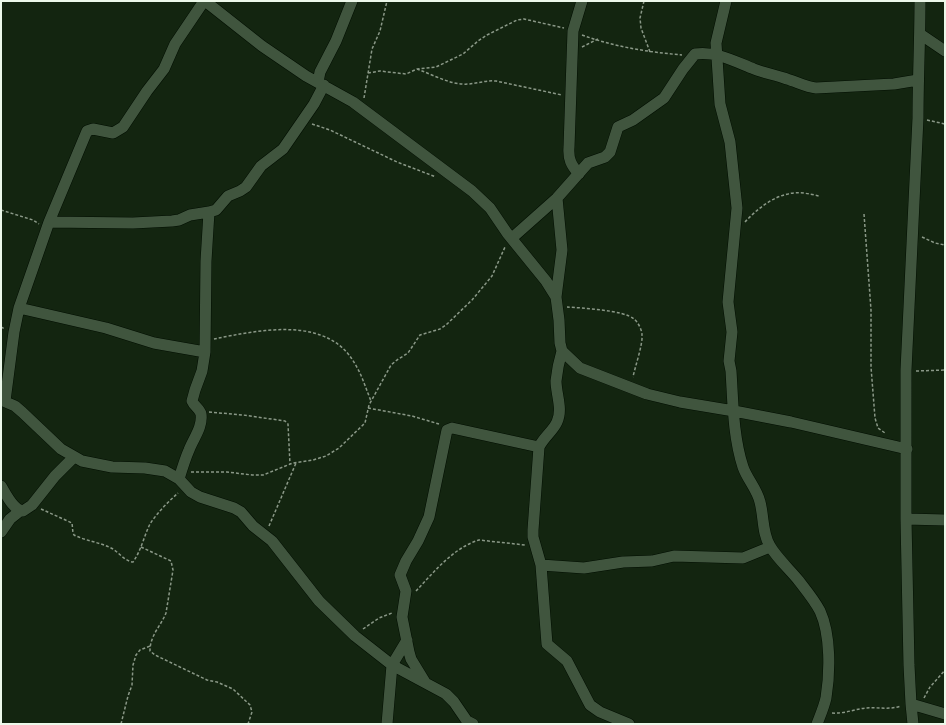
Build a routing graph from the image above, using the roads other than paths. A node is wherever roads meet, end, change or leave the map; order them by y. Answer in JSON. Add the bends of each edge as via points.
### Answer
{"nodes":[{"id":1,"x":204,"y":1,"type":"edge"},
{"id":2,"x":352,"y":1,"type":"edge"},
{"id":3,"x":582,"y":1,"type":"edge"},
{"id":4,"x":726,"y":1,"type":"edge"},
{"id":5,"x":920,"y":1,"type":"edge"},
{"id":6,"x":920,"y":34,"type":"junction"},
{"id":7,"x":945,"y":51,"type":"edge"},
{"id":8,"x":716,"y":54,"type":"junction"},
{"id":9,"x":918,"y":80,"type":"junction"},
{"id":10,"x":321,"y":84,"type":"junction"},
{"id":11,"x":579,"y":174,"type":"junction"},
{"id":12,"x":557,"y":198,"type":"junction"},
{"id":13,"x":209,"y":212,"type":"junction"},
{"id":14,"x":48,"y":226,"type":"junction"},
{"id":15,"x":511,"y":237,"type":"junction"},
{"id":16,"x":557,"y":302,"type":"junction"},
{"id":17,"x":19,"y":308,"type":"junction"},
{"id":18,"x":562,"y":351,"type":"junction"},
{"id":19,"x":205,"y":352,"type":"junction"},
{"id":20,"x":3,"y":401,"type":"edge"},
{"id":21,"x":734,"y":411,"type":"junction"},
{"id":22,"x":539,"y":447,"type":"junction"},
{"id":23,"x":907,"y":449,"type":"junction"},
{"id":24,"x":74,"y":457,"type":"junction"},
{"id":25,"x":182,"y":479,"type":"junction"},
{"id":26,"x":1,"y":486,"type":"edge"},
{"id":27,"x":20,"y":511,"type":"junction"},
{"id":28,"x":906,"y":519,"type":"junction"},
{"id":29,"x":945,"y":520,"type":"edge"},
{"id":30,"x":1,"y":532,"type":"edge"},
{"id":31,"x":770,"y":547,"type":"junction"},
{"id":32,"x":541,"y":564,"type":"junction"},
{"id":33,"x":407,"y":640,"type":"junction"},
{"id":34,"x":392,"y":664,"type":"junction"},
{"id":35,"x":425,"y":683,"type":"junction"},
{"id":36,"x":915,"y":705,"type":"junction"},
{"id":37,"x":945,"y":714,"type":"edge"},
{"id":38,"x":387,"y":724,"type":"edge"},
{"id":39,"x":473,"y":724,"type":"edge"},
{"id":40,"x":628,"y":724,"type":"edge"},
{"id":41,"x":817,"y":724,"type":"edge"},
{"id":42,"x":913,"y":724,"type":"edge"}],
"edges":[{"from":1,"to":10,"type":"street","via":[[262,46]]},
{"from":1,"to":14,"type":"street","via":[[175,44],[164,69],[122,126],[113,133],[94,129],[87,131]]},
{"from":2,"to":10,"type":"street","via":[[320,72]]},
{"from":3,"to":11,"type":"street","via":[[573,31],[568,158]]},
{"from":4,"to":8,"type":"street","via":[[717,32]]},
{"from":5,"to":6,"type":"street"},
{"from":6,"to":7,"type":"street"},
{"from":6,"to":9,"type":"street"},
{"from":8,"to":9,"type":"street","via":[[756,70],[816,88],[894,84]]},
{"from":8,"to":11,"type":"street","via":[[694,54],[664,98],[633,120],[618,127],[610,152],[605,157],[588,163]]},
{"from":8,"to":21,"type":"street","via":[[720,104],[730,142],[738,208],[728,302],[732,332],[729,361]]},
{"from":9,"to":23,"type":"street","via":[[906,370]]},
{"from":10,"to":13,"type":"street","via":[[314,104],[283,149],[261,166],[246,186],[228,196],[216,210]]},
{"from":10,"to":15,"type":"street","via":[[353,102],[472,191],[490,208]]},
{"from":11,"to":12,"type":"street"},
{"from":12,"to":15,"type":"street"},
{"from":12,"to":16,"type":"street","via":[[562,250]]},
{"from":13,"to":14,"type":"street","via":[[190,214],[172,221]]},
{"from":13,"to":19,"type":"street"},
{"from":14,"to":17,"type":"street"},
{"from":15,"to":16,"type":"street","via":[[546,280]]},
{"from":16,"to":18,"type":"street"},
{"from":17,"to":19,"type":"street","via":[[106,328],[154,343]]},
{"from":17,"to":20,"type":"street"},
{"from":18,"to":21,"type":"street","via":[[580,368],[630,388],[680,402]]},
{"from":18,"to":22,"type":"street","via":[[556,383],[560,412],[557,421]]},
{"from":19,"to":25,"type":"street","via":[[192,401],[200,411],[200,422]]},
{"from":20,"to":24,"type":"street","via":[[15,406],[61,449]]},
{"from":21,"to":23,"type":"street"},
{"from":21,"to":31,"type":"street","via":[[738,450],[744,468],[756,489]]},
{"from":22,"to":32,"type":"street","via":[[533,530]]},
{"from":22,"to":33,"type":"street","via":[[452,428],[447,430],[429,517],[400,572],[406,591],[402,617]]},
{"from":23,"to":28,"type":"street"},
{"from":24,"to":25,"type":"street","via":[[112,468],[165,471]]},
{"from":24,"to":27,"type":"street","via":[[27,510]]},
{"from":25,"to":34,"type":"street","via":[[191,492],[241,512],[253,526],[272,541],[319,601],[355,636]]},
{"from":26,"to":27,"type":"street"},
{"from":27,"to":30,"type":"street","via":[[10,519]]},
{"from":28,"to":29,"type":"street"},
{"from":28,"to":36,"type":"street"},
{"from":31,"to":32,"type":"street","via":[[743,558],[674,556],[652,561],[584,568]]},
{"from":31,"to":41,"type":"street","via":[[799,581],[822,618],[828,646],[828,674],[826,699]]},
{"from":32,"to":40,"type":"street","via":[[547,644],[567,661],[590,705]]},
{"from":33,"to":34,"type":"street"},
{"from":33,"to":35,"type":"street","via":[[411,659]]},
{"from":34,"to":35,"type":"street"},
{"from":34,"to":38,"type":"street"},
{"from":35,"to":39,"type":"street","via":[[450,697]]},
{"from":36,"to":37,"type":"street"},
{"from":36,"to":42,"type":"street"}]}
